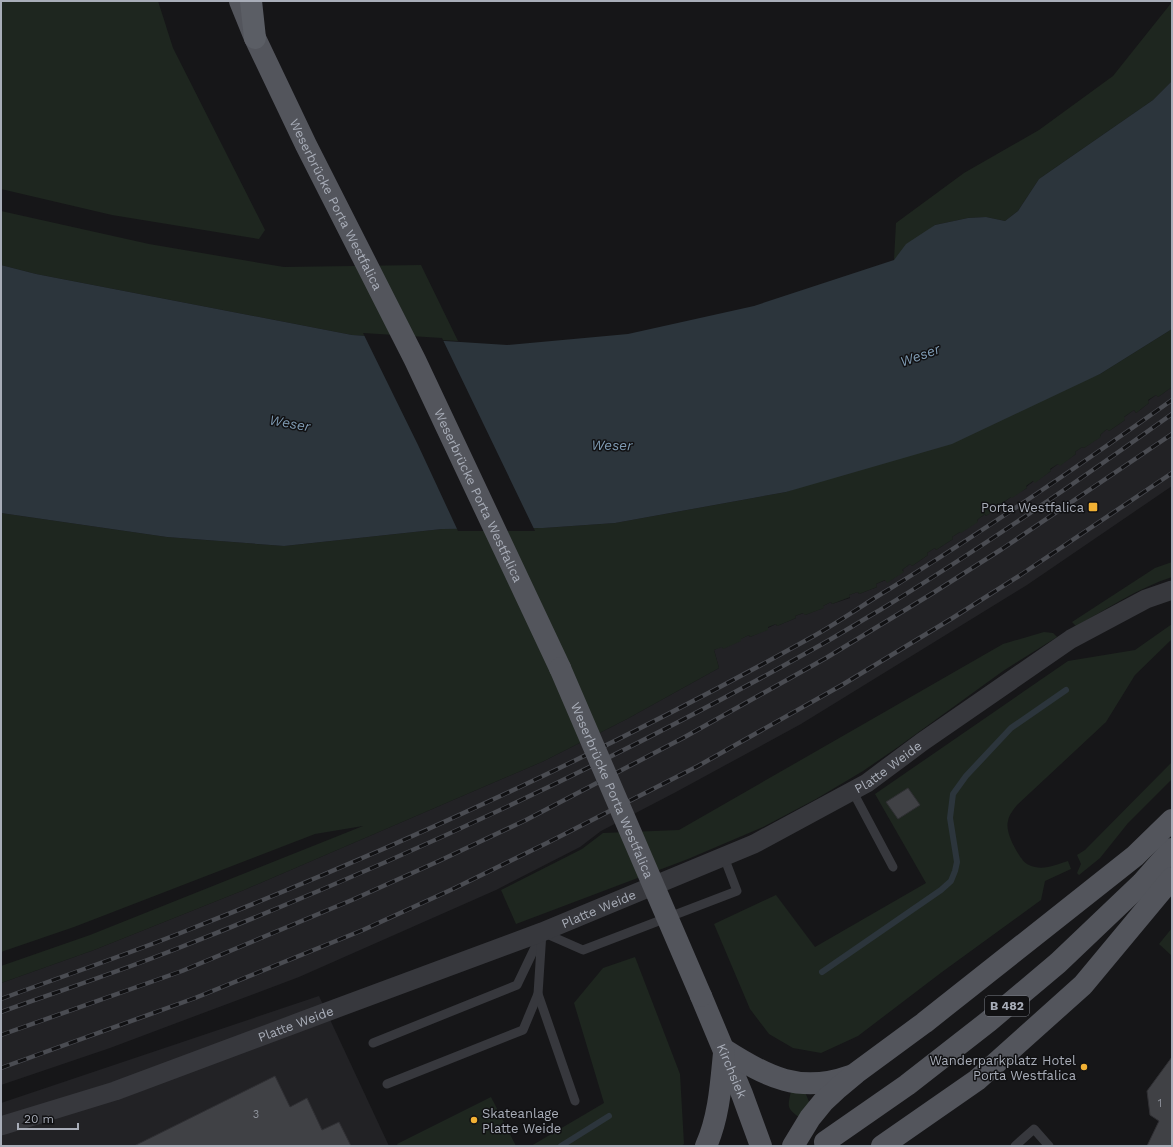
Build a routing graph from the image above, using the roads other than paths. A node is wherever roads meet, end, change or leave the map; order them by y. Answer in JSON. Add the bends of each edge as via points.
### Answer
{"nodes":[{"id":1,"x":240,"y":1,"type":"edge"},
{"id":2,"x":251,"y":1,"type":"edge"},
{"id":3,"x":255,"y":38,"type":"junction"},
{"id":4,"x":1172,"y":590,"type":"edge"},
{"id":5,"x":860,"y":788,"type":"junction"},
{"id":6,"x":1172,"y":820,"type":"edge"},
{"id":7,"x":1172,"y":849,"type":"edge"},
{"id":8,"x":724,"y":857,"type":"junction"},
{"id":9,"x":893,"y":867,"type":"dead end"},
{"id":10,"x":1172,"y":878,"type":"edge"},
{"id":11,"x":542,"y":932,"type":"junction"},
{"id":12,"x":538,"y":994,"type":"junction"},
{"id":13,"x":701,"y":996,"type":"joint"},
{"id":14,"x":372,"y":1043,"type":"dead end"},
{"id":15,"x":724,"y":1050,"type":"junction"},
{"id":16,"x":856,"y":1073,"type":"junction"},
{"id":17,"x":387,"y":1084,"type":"dead end"},
{"id":18,"x":575,"y":1101,"type":"dead end"},
{"id":19,"x":1,"y":1126,"type":"edge"},
{"id":20,"x":825,"y":1142,"type":"dead end"},
{"id":21,"x":706,"y":1146,"type":"edge"},
{"id":22,"x":761,"y":1146,"type":"edge"},
{"id":23,"x":793,"y":1146,"type":"edge"},
{"id":24,"x":882,"y":1146,"type":"edge"},
{"id":25,"x":1015,"y":1146,"type":"edge"},
{"id":26,"x":1049,"y":1146,"type":"edge"}],
"edges":[{"from":1,"to":3,"type":"main road","name":"Weserbrücke Porta Westfalica"},
{"from":2,"to":3,"type":"highway"},
{"from":3,"to":13,"type":"main road","name":"Weserbrücke Porta Westfalica","bridge":true,"via":[[415,360],[507,554],[560,668]]},
{"from":4,"to":5,"type":"street","name":"Platte Weide","via":[[1146,599],[1071,639]]},
{"from":5,"to":8,"type":"street","name":"Platte Weide"},
{"from":5,"to":9,"type":"lane"},
{"from":6,"to":16,"type":"main road","via":[[1135,856],[924,1023]]},
{"from":7,"to":20,"type":"main road","number":"B 482","via":[[1142,883],[1058,963],[989,1022]]},
{"from":8,"to":11,"type":"street","name":"Platte Weide"},
{"from":8,"to":11,"type":"lane","via":[[737,890],[583,950]]},
{"from":10,"to":24,"type":"main road","via":[[1083,985],[977,1080]]},
{"from":11,"to":12,"type":"lane"},
{"from":11,"to":14,"type":"lane","via":[[517,985]]},
{"from":11,"to":19,"type":"street","name":"Platte Weide","via":[[114,1091]]},
{"from":12,"to":17,"type":"lane","via":[[523,1030]]},
{"from":12,"to":18,"type":"lane"},
{"from":13,"to":15,"type":"main road","name":"Kirchsiek"},
{"from":15,"to":16,"type":"main road","via":[[746,1064],[786,1081],[816,1084]]},
{"from":15,"to":21,"type":"main road","via":[[716,1114]]},
{"from":15,"to":22,"type":"main road","name":"Kirchsiek"},
{"from":16,"to":23,"type":"main road","via":[[823,1102]]},
{"from":25,"to":26,"type":"lane","via":[[1034,1129]]}]}
